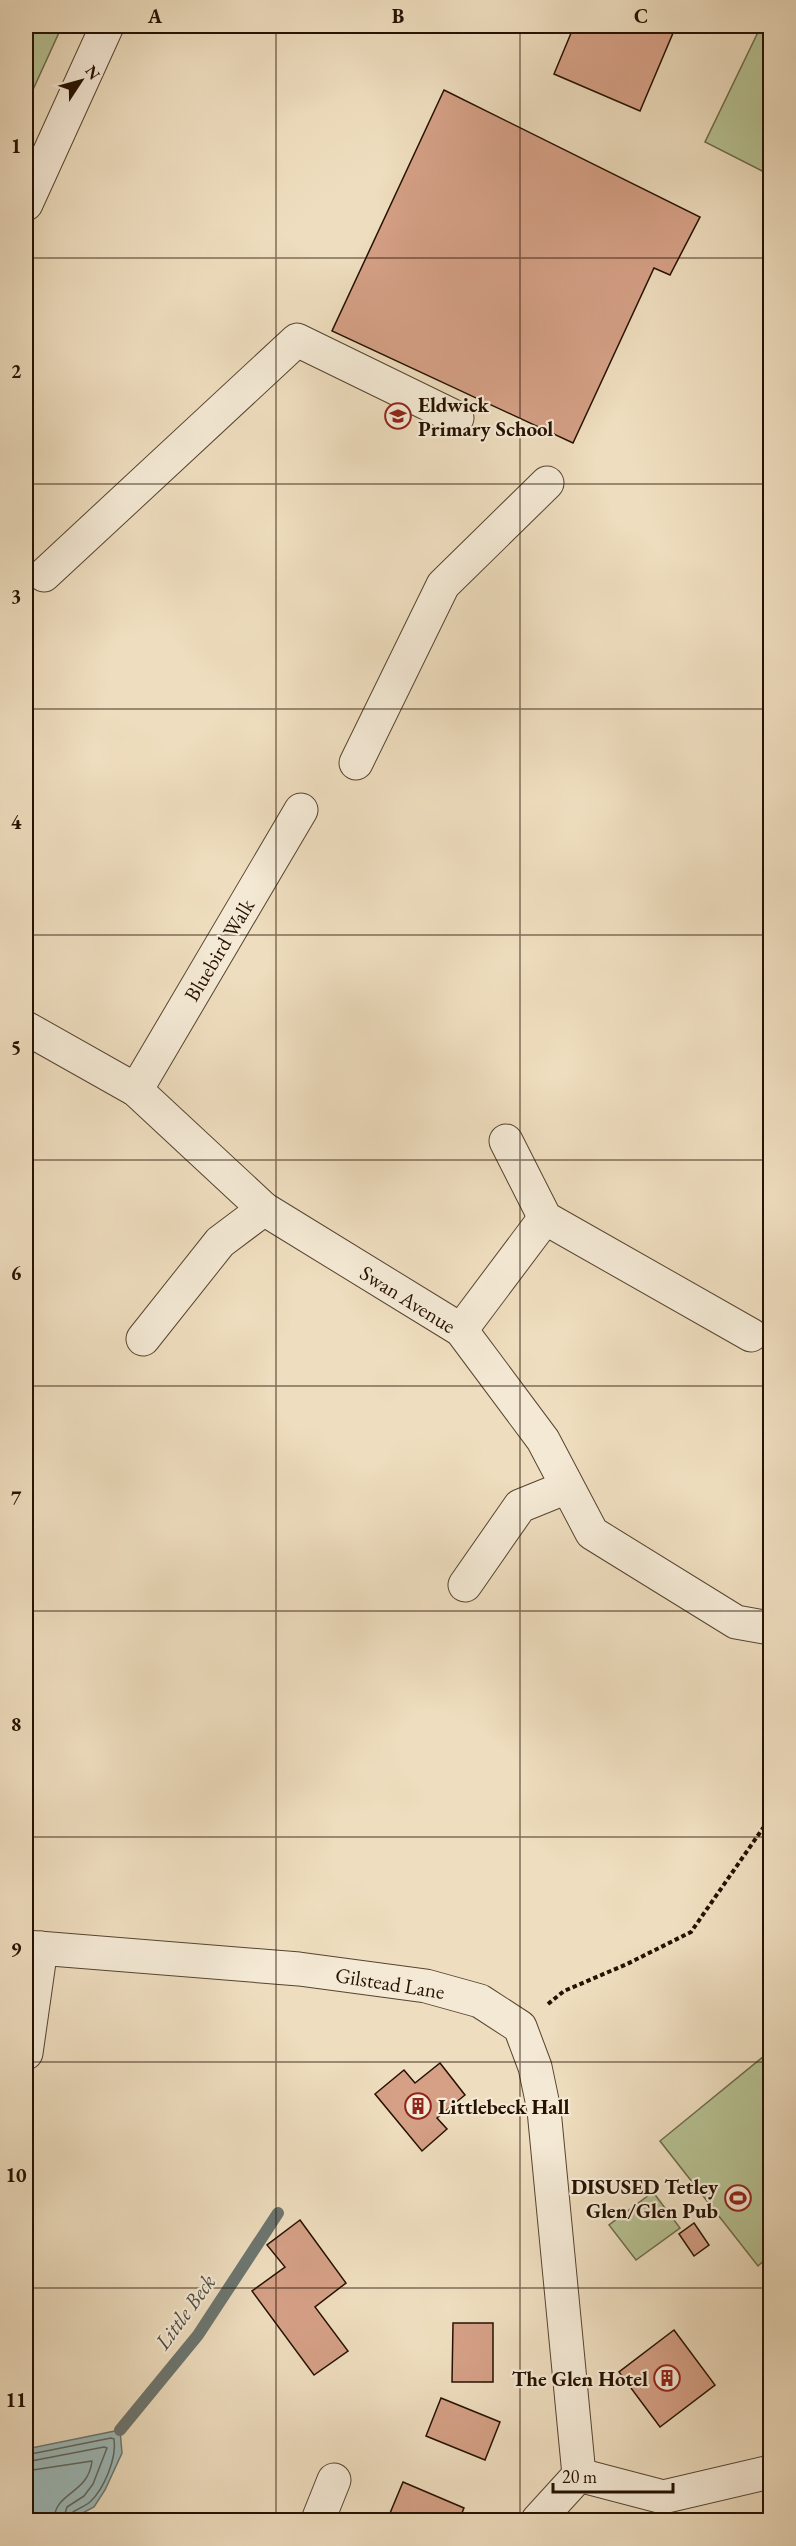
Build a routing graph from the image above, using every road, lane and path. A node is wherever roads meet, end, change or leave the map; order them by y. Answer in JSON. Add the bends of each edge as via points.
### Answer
{"nodes":[{"id":1,"x":107,"y":26,"type":"edge"},
{"id":2,"x":26,"y":204,"type":"edge"},
{"id":3,"x":458,"y":418,"type":"dead end"},
{"id":4,"x":548,"y":483,"type":"dead end"},
{"id":5,"x":44,"y":575,"type":"dead end"},
{"id":6,"x":356,"y":764,"type":"dead end"},
{"id":7,"x":302,"y":810,"type":"dead end"},
{"id":8,"x":26,"y":1028,"type":"edge"},
{"id":9,"x":136,"y":1090,"type":"junction"},
{"id":10,"x":506,"y":1141,"type":"dead end"},
{"id":11,"x":264,"y":1209,"type":"junction"},
{"id":12,"x":545,"y":1218,"type":"junction"},
{"id":13,"x":461,"y":1330,"type":"junction"},
{"id":14,"x":751,"y":1335,"type":"dead end"},
{"id":15,"x":143,"y":1339,"type":"dead end"},
{"id":16,"x":567,"y":1487,"type":"junction"},
{"id":17,"x":465,"y":1585,"type":"dead end"},
{"id":18,"x":771,"y":1628,"type":"edge"},
{"id":19,"x":771,"y":1818,"type":"edge"},
{"id":20,"x":33,"y":1948,"type":"edge"},
{"id":21,"x":520,"y":2026,"type":"junction"},
{"id":22,"x":26,"y":2054,"type":"edge"},
{"id":23,"x":771,"y":2472,"type":"edge"},
{"id":24,"x":579,"y":2475,"type":"junction"},
{"id":25,"x":334,"y":2480,"type":"dead end"},
{"id":26,"x":318,"y":2520,"type":"edge"},
{"id":27,"x":538,"y":2520,"type":"edge"}],
"edges":[{"from":1,"to":2,"type":"street"},
{"from":3,"to":5,"type":"street","via":[[297,340]]},
{"from":4,"to":6,"type":"street","via":[[443,585]]},
{"from":7,"to":9,"type":"street","name":"Bluebird Walk"},
{"from":8,"to":9,"type":"street","name":"Swan Avenue"},
{"from":9,"to":11,"type":"street","name":"Swan Avenue"},
{"from":10,"to":12,"type":"street"},
{"from":11,"to":13,"type":"street","name":"Swan Avenue"},
{"from":11,"to":15,"type":"street","via":[[220,1242]]},
{"from":12,"to":13,"type":"street"},
{"from":12,"to":14,"type":"street"},
{"from":13,"to":16,"type":"street","name":"Swan Avenue","via":[[543,1440]]},
{"from":16,"to":17,"type":"street","via":[[520,1506]]},
{"from":16,"to":18,"type":"street","name":"Swan Avenue","via":[[592,1533],[736,1622]]},
{"from":19,"to":21,"type":"path","via":[[691,1932],[564,1991]]},
{"from":20,"to":21,"type":"street","name":"Gilstead Lane","via":[[299,1969],[426,1986],[480,2001]]},
{"from":20,"to":22,"type":"street"},
{"from":21,"to":24,"type":"street","via":[[535,2067],[544,2110]]},
{"from":23,"to":24,"type":"street","via":[[663,2497]]},
{"from":24,"to":27,"type":"street"},
{"from":25,"to":26,"type":"street"}]}
